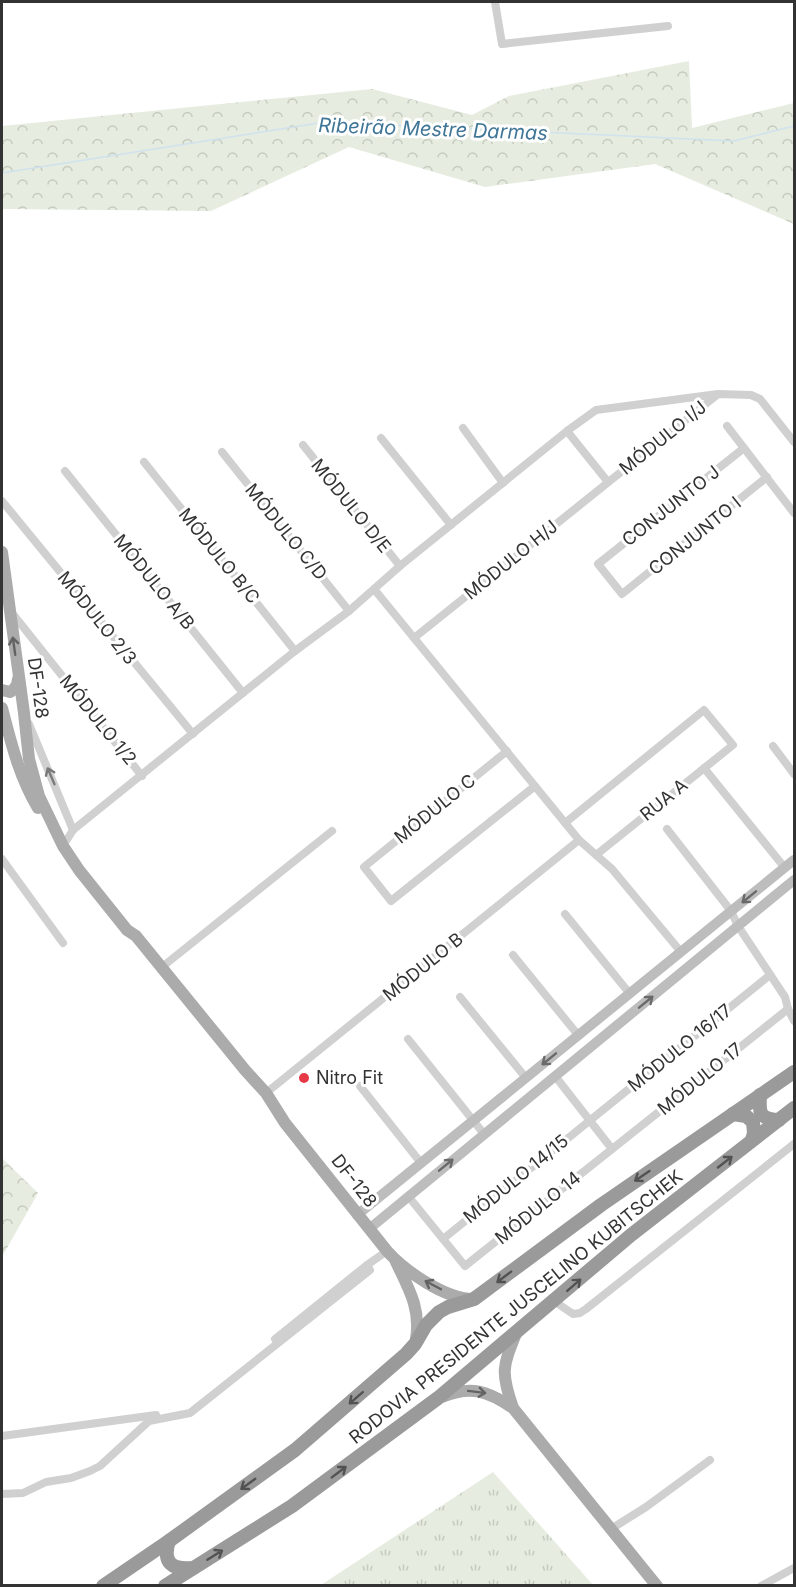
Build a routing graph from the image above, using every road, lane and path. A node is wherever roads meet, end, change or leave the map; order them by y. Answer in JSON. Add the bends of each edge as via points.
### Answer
{"nodes":[{"id":1,"x":495,"y":2,"type":"edge"},
{"id":2,"x":668,"y":26,"type":"dead end"},
{"id":3,"x":718,"y":394,"type":"junction"},
{"id":4,"x":727,"y":426,"type":"dead end"},
{"id":5,"x":463,"y":428,"type":"dead end"},
{"id":6,"x":567,"y":430,"type":"junction"},
{"id":7,"x":381,"y":438,"type":"dead end"},
{"id":8,"x":795,"y":442,"type":"edge"},
{"id":9,"x":303,"y":445,"type":"dead end"},
{"id":10,"x":744,"y":448,"type":"junction"},
{"id":11,"x":222,"y":452,"type":"dead end"},
{"id":12,"x":144,"y":462,"type":"dead end"},
{"id":13,"x":65,"y":471,"type":"dead end"},
{"id":14,"x":767,"y":477,"type":"junction"},
{"id":15,"x":608,"y":482,"type":"junction"},
{"id":16,"x":503,"y":483,"type":"junction"},
{"id":17,"x":2,"y":501,"type":"edge"},
{"id":18,"x":794,"y":512,"type":"edge"},
{"id":19,"x":451,"y":525,"type":"junction"},
{"id":20,"x":2,"y":552,"type":"edge"},
{"id":21,"x":399,"y":566,"type":"junction"},
{"id":22,"x":374,"y":589,"type":"junction"},
{"id":23,"x":622,"y":594,"type":"joint"},
{"id":24,"x":9,"y":609,"type":"junction"},
{"id":25,"x":349,"y":611,"type":"junction"},
{"id":26,"x":414,"y":638,"type":"junction"},
{"id":27,"x":295,"y":651,"type":"junction"},
{"id":28,"x":18,"y":679,"type":"junction"},
{"id":29,"x":2,"y":690,"type":"edge"},
{"id":30,"x":243,"y":693,"type":"junction"},
{"id":31,"x":2,"y":708,"type":"edge"},
{"id":32,"x":24,"y":713,"type":"junction"},
{"id":33,"x":2,"y":733,"type":"edge"},
{"id":34,"x":193,"y":734,"type":"junction"},
{"id":35,"x":772,"y":746,"type":"dead end"},
{"id":36,"x":12,"y":749,"type":"junction"},
{"id":37,"x":507,"y":751,"type":"junction"},
{"id":38,"x":704,"y":768,"type":"junction"},
{"id":39,"x":795,"y":774,"type":"edge"},
{"id":40,"x":142,"y":776,"type":"junction"},
{"id":41,"x":535,"y":786,"type":"junction"},
{"id":42,"x":565,"y":823,"type":"junction"},
{"id":43,"x":52,"y":825,"type":"junction"},
{"id":44,"x":667,"y":829,"type":"dead end"},
{"id":45,"x":74,"y":830,"type":"junction"},
{"id":46,"x":332,"y":831,"type":"dead end"},
{"id":47,"x":579,"y":840,"type":"junction"},
{"id":48,"x":63,"y":846,"type":"junction"},
{"id":49,"x":596,"y":855,"type":"junction"},
{"id":50,"x":2,"y":859,"type":"edge"},
{"id":51,"x":795,"y":860,"type":"edge"},
{"id":52,"x":785,"y":868,"type":"junction"},
{"id":53,"x":795,"y":880,"type":"edge"},
{"id":54,"x":731,"y":911,"type":"junction"},
{"id":55,"x":565,"y":914,"type":"dead end"},
{"id":56,"x":738,"y":926,"type":"junction"},
{"id":57,"x":128,"y":930,"type":"junction"},
{"id":58,"x":63,"y":943,"type":"dead end"},
{"id":59,"x":681,"y":952,"type":"junction"},
{"id":60,"x":513,"y":955,"type":"dead end"},
{"id":61,"x":162,"y":967,"type":"junction"},
{"id":62,"x":770,"y":975,"type":"junction"},
{"id":63,"x":630,"y":993,"type":"junction"},
{"id":64,"x":460,"y":997,"type":"dead end"},
{"id":65,"x":188,"y":1006,"type":"junction"},
{"id":66,"x":613,"y":1007,"type":"junction"},
{"id":67,"x":788,"y":1009,"type":"junction"},
{"id":68,"x":623,"y":1020,"type":"junction"},
{"id":69,"x":795,"y":1021,"type":"edge"},
{"id":70,"x":579,"y":1035,"type":"junction"},
{"id":71,"x":408,"y":1039,"type":"dead end"},
{"id":72,"x":241,"y":1070,"type":"junction"},
{"id":73,"x":795,"y":1072,"type":"edge"},
{"id":74,"x":555,"y":1076,"type":"junction"},
{"id":75,"x":526,"y":1078,"type":"junction"},
{"id":76,"x":360,"y":1086,"type":"dead end"},
{"id":77,"x":516,"y":1086,"type":"junction"},
{"id":78,"x":252,"y":1089,"type":"junction"},
{"id":79,"x":266,"y":1093,"type":"junction"},
{"id":80,"x":760,"y":1095,"type":"junction"},
{"id":81,"x":528,"y":1098,"type":"junction"},
{"id":82,"x":795,"y":1108,"type":"edge"},
{"id":83,"x":270,"y":1110,"type":"junction"},
{"id":84,"x":733,"y":1114,"type":"junction"},
{"id":85,"x":473,"y":1120,"type":"junction"},
{"id":86,"x":589,"y":1120,"type":"junction"},
{"id":87,"x":779,"y":1120,"type":"junction"},
{"id":88,"x":285,"y":1123,"type":"junction"},
{"id":89,"x":484,"y":1134,"type":"junction"},
{"id":90,"x":453,"y":1137,"type":"junction"},
{"id":91,"x":752,"y":1140,"type":"junction"},
{"id":92,"x":795,"y":1144,"type":"edge"},
{"id":93,"x":612,"y":1149,"type":"junction"},
{"id":94,"x":465,"y":1150,"type":"junction"},
{"id":95,"x":421,"y":1163,"type":"junction"},
{"id":96,"x":410,"y":1172,"type":"junction"},
{"id":97,"x":421,"y":1186,"type":"junction"},
{"id":98,"x":408,"y":1196,"type":"junction"},
{"id":99,"x":357,"y":1215,"type":"junction"},
{"id":100,"x":369,"y":1228,"type":"junction"},
{"id":101,"x":443,"y":1239,"type":"junction"},
{"id":102,"x":387,"y":1251,"type":"junction"},
{"id":103,"x":396,"y":1261,"type":"junction"},
{"id":104,"x":367,"y":1264,"type":"junction"},
{"id":105,"x":474,"y":1299,"type":"junction"},
{"id":106,"x":554,"y":1301,"type":"junction"},
{"id":107,"x":517,"y":1331,"type":"junction"},
{"id":108,"x":415,"y":1344,"type":"junction"},
{"id":109,"x":438,"y":1398,"type":"junction"},
{"id":110,"x":513,"y":1408,"type":"junction"},
{"id":111,"x":2,"y":1436,"type":"edge"},
{"id":112,"x":710,"y":1460,"type":"dead end"},
{"id":113,"x":2,"y":1494,"type":"edge"},
{"id":114,"x":611,"y":1529,"type":"junction"},
{"id":115,"x":169,"y":1541,"type":"junction"},
{"id":116,"x":194,"y":1568,"type":"junction"},
{"id":117,"x":795,"y":1568,"type":"edge"},
{"id":118,"x":103,"y":1586,"type":"edge"},
{"id":119,"x":165,"y":1586,"type":"edge"},
{"id":120,"x":657,"y":1586,"type":"edge"},
{"id":121,"x":761,"y":1586,"type":"edge"}],
"edges":[{"from":1,"to":2,"type":"street","via":[[502,44]]},
{"from":3,"to":6,"type":"street","via":[[596,410]]},
{"from":3,"to":8,"type":"street","via":[[760,399]]},
{"from":3,"to":15,"type":"street","name":"MÓDULO I/J"},
{"from":4,"to":10,"type":"street"},
{"from":5,"to":16,"type":"street"},
{"from":6,"to":15,"type":"street"},
{"from":6,"to":16,"type":"street"},
{"from":7,"to":19,"type":"street"},
{"from":9,"to":21,"type":"street","name":"MÓDULO D/E"},
{"from":10,"to":14,"type":"street"},
{"from":10,"to":23,"type":"street","name":"CONJUNTO J","via":[[598,564]]},
{"from":11,"to":25,"type":"street","name":"MÓDULO C/D"},
{"from":12,"to":27,"type":"street","name":"MÓDULO B/C"},
{"from":13,"to":30,"type":"street","name":"MÓDULO A/B"},
{"from":14,"to":18,"type":"street"},
{"from":14,"to":23,"type":"street","name":"CONJUNTO I"},
{"from":15,"to":26,"type":"street","name":"MÓDULO H/J"},
{"from":16,"to":19,"type":"street"},
{"from":17,"to":34,"type":"street","name":"MÓDULO 2/3"},
{"from":19,"to":21,"type":"street"},
{"from":20,"to":24,"type":"main road","name":"DF-128","number":"DF-128"},
{"from":21,"to":22,"type":"street"},
{"from":22,"to":25,"type":"street"},
{"from":22,"to":26,"type":"street"},
{"from":28,"to":24,"type":"main road","name":"DF-128","number":"DF-128","one_way":true},
{"from":24,"to":40,"type":"street","name":"MÓDULO 1/2"},
{"from":25,"to":27,"type":"street"},
{"from":26,"to":37,"type":"street"},
{"from":27,"to":30,"type":"street"},
{"from":28,"to":29,"type":"main road","via":[[14,690]]},
{"from":28,"to":32,"type":"main road","name":"DF-128","number":"DF-128"},
{"from":30,"to":34,"type":"street"},
{"from":31,"to":36,"type":"main road","name":"DF-128","number":"DF-128"},
{"from":32,"to":43,"type":"main road","name":"DF-128","number":"DF-128","via":[[33,776]]},
{"from":45,"to":32,"type":"street","one_way":true},
{"from":33,"to":36,"type":"street"},
{"from":34,"to":40,"type":"street"},
{"from":35,"to":39,"type":"street"},
{"from":36,"to":43,"type":"main road","name":"DF-128","number":"DF-128","via":[[30,795]]},
{"from":37,"to":41,"type":"street"},
{"from":37,"to":41,"type":"street","name":"MÓDULO C","via":[[364,867],[391,901]]},
{"from":38,"to":42,"type":"street","name":"RUA A","via":[[733,745],[705,710]]},
{"from":38,"to":49,"type":"street","name":"RUA A"},
{"from":38,"to":52,"type":"street"},
{"from":40,"to":45,"type":"street"},
{"from":41,"to":42,"type":"street"},
{"from":42,"to":47,"type":"street"},
{"from":43,"to":48,"type":"main road","name":"DF-128","number":"DF-128"},
{"from":44,"to":54,"type":"street"},
{"from":45,"to":48,"type":"street"},
{"from":46,"to":61,"type":"street"},
{"from":47,"to":49,"type":"street"},
{"from":47,"to":79,"type":"street","name":"MÓDULO B"},
{"from":48,"to":57,"type":"main road","name":"DF-128","number":"DF-128"},
{"from":49,"to":59,"type":"street"},
{"from":50,"to":58,"type":"street"},
{"from":51,"to":52,"type":"street"},
{"from":52,"to":54,"type":"street","one_way":true},
{"from":53,"to":56,"type":"street"},
{"from":54,"to":56,"type":"street"},
{"from":54,"to":59,"type":"street"},
{"from":55,"to":63,"type":"street"},
{"from":56,"to":62,"type":"street"},
{"from":68,"to":56,"type":"street","one_way":true},
{"from":57,"to":61,"type":"main road","name":"DF-128","number":"DF-128"},
{"from":57,"to":65,"type":"main road","name":"DF-128","number":"DF-128"},
{"from":59,"to":63,"type":"street"},
{"from":60,"to":70,"type":"street"},
{"from":61,"to":65,"type":"main road","name":"DF-128","number":"DF-128"},
{"from":62,"to":67,"type":"street"},
{"from":62,"to":86,"type":"street","name":"MÓDULO 16/17"},
{"from":63,"to":66,"type":"street"},
{"from":64,"to":75,"type":"street"},
{"from":65,"to":72,"type":"main road","name":"DF-128","number":"DF-128"},
{"from":66,"to":68,"type":"street"},
{"from":66,"to":70,"type":"street"},
{"from":67,"to":69,"type":"street"},
{"from":67,"to":93,"type":"street","name":"MÓDULO 17"},
{"from":68,"to":74,"type":"street"},
{"from":70,"to":75,"type":"street","one_way":true},
{"from":71,"to":85,"type":"street"},
{"from":72,"to":78,"type":"main road","name":"DF-128","number":"DF-128"},
{"from":72,"to":79,"type":"main road","name":"DF-128","number":"DF-128"},
{"from":73,"to":80,"type":"highway","name":"RODOVIA PRESIDENTE JUSCELINO KUBITSCHEK"},
{"from":74,"to":81,"type":"street"},
{"from":74,"to":86,"type":"street"},
{"from":75,"to":77,"type":"street"},
{"from":76,"to":95,"type":"street"},
{"from":77,"to":81,"type":"street"},
{"from":77,"to":85,"type":"street"},
{"from":78,"to":79,"type":"main road"},
{"from":78,"to":83,"type":"main road","name":"DF-128","number":"DF-128"},
{"from":79,"to":83,"type":"main road"},
{"from":79,"to":88,"type":"main road","name":"DF-128","number":"DF-128"},
{"from":80,"to":84,"type":"highway","name":"RODOVIA PRESIDENTE JUSCELINO KUBITSCHEK"},
{"from":80,"to":87,"type":"highway","via":[[764,1118]]},
{"from":81,"to":89,"type":"street"},
{"from":82,"to":87,"type":"highway","name":"RODOVIA PRESIDENTE JUSCELINO KUBITSCHEK"},
{"from":83,"to":88,"type":"main road","name":"DF-128","number":"DF-128"},
{"from":84,"to":91,"type":"highway","via":[[753,1122]]},
{"from":84,"to":105,"type":"highway","name":"RODOVIA PRESIDENTE JUSCELINO KUBITSCHEK","one_way":true},
{"from":85,"to":89,"type":"street"},
{"from":85,"to":90,"type":"street"},
{"from":86,"to":93,"type":"street"},
{"from":86,"to":101,"type":"street","name":"MÓDULO 14/15"},
{"from":87,"to":91,"type":"highway","name":"RODOVIA PRESIDENTE JUSCELINO KUBITSCHEK"},
{"from":88,"to":99,"type":"main road","name":"DF-128","number":"DF-128"},
{"from":89,"to":94,"type":"street"},
{"from":90,"to":94,"type":"street"},
{"from":90,"to":95,"type":"street"},
{"from":106,"to":91,"type":"highway","name":"RODOVIA PRESIDENTE JUSCELINO KUBITSCHEK","one_way":true},
{"from":92,"to":106,"type":"street","via":[[580,1313],[573,1314]]},
{"from":93,"to":101,"type":"street","name":"MÓDULO 14","via":[[465,1266]]},
{"from":97,"to":94,"type":"street","one_way":true},
{"from":95,"to":96,"type":"street"},
{"from":96,"to":97,"type":"street"},
{"from":96,"to":99,"type":"street"},
{"from":97,"to":98,"type":"street"},
{"from":98,"to":100,"type":"street"},
{"from":98,"to":101,"type":"street"},
{"from":99,"to":100,"type":"main road","name":"DF-128","number":"DF-128"},
{"from":100,"to":102,"type":"main road","name":"DF-128","number":"DF-128"},
{"from":102,"to":103,"type":"main road","name":"DF-128","number":"DF-128"},
{"from":102,"to":104,"type":"street"},
{"from":105,"to":103,"type":"main road","name":"DF-128","number":"DF-128","one_way":true,"via":[[455,1296],[428,1284]]},
{"from":103,"to":108,"type":"main road","name":"DF-128","number":"DF-128","via":[[417,1309]]},
{"from":104,"to":111,"type":"street","via":[[191,1408]]},
{"from":104,"to":113,"type":"street","via":[[370,1270],[190,1413],[149,1421],[90,1471],[46,1482],[23,1493]]},
{"from":105,"to":108,"type":"highway","name":"RODOVIA PRESIDENTE JUSCELINO KUBITSCHEK","via":[[439,1312]]},
{"from":106,"to":107,"type":"highway","name":"RODOVIA PRESIDENTE JUSCELINO KUBITSCHEK"},
{"from":107,"to":109,"type":"highway","name":"RODOVIA PRESIDENTE JUSCELINO KUBITSCHEK"},
{"from":107,"to":110,"type":"main road","via":[[504,1373]]},
{"from":108,"to":115,"type":"highway","name":"RODOVIA PRESIDENTE JUSCELINO KUBITSCHEK","one_way":true,"via":[[295,1450]]},
{"from":109,"to":110,"type":"main road","one_way":true,"via":[[481,1391]]},
{"from":116,"to":109,"type":"highway","name":"RODOVIA PRESIDENTE JUSCELINO KUBITSCHEK","one_way":true,"via":[[321,1486]]},
{"from":110,"to":114,"type":"main road"},
{"from":112,"to":114,"type":"street"},
{"from":114,"to":120,"type":"main road"},
{"from":115,"to":116,"type":"highway","via":[[166,1554],[170,1563],[181,1569]]},
{"from":115,"to":118,"type":"highway","name":"RODOVIA PRESIDENTE JUSCELINO KUBITSCHEK"},
{"from":116,"to":119,"type":"highway","name":"RODOVIA PRESIDENTE JUSCELINO KUBITSCHEK"},
{"from":117,"to":121,"type":"street"}]}
